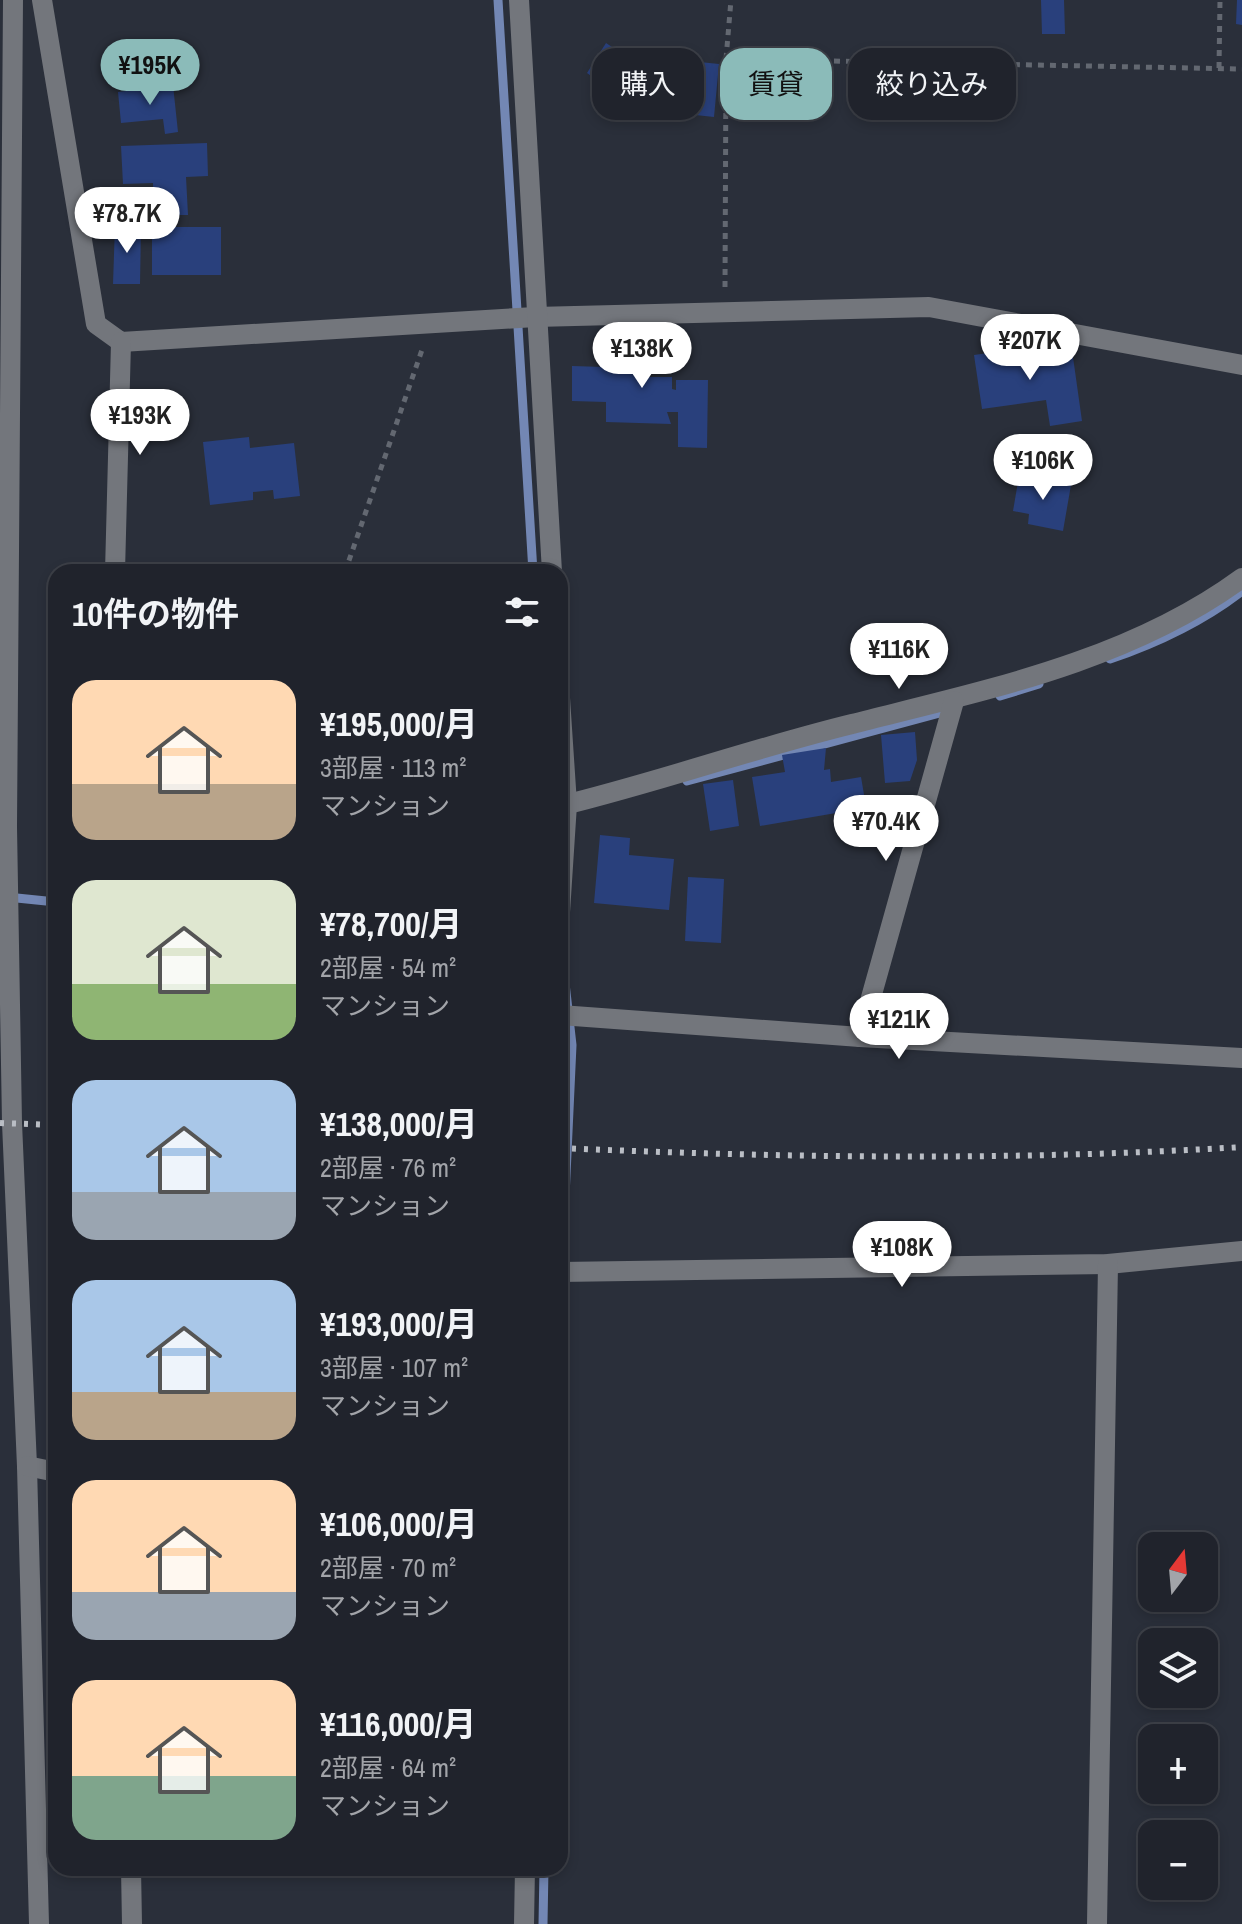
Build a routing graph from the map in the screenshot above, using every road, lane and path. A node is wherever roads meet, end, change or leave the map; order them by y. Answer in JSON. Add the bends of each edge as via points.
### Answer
{"nodes":[{"id":1,"x":13,"y":0,"type":"edge"},
{"id":2,"x":42,"y":0,"type":"edge"},
{"id":3,"x":519,"y":0,"type":"edge"},
{"id":4,"x":731,"y":0,"type":"edge"},
{"id":5,"x":1220,"y":0,"type":"edge"},
{"id":6,"x":727,"y":48,"type":"edge"},
{"id":7,"x":832,"y":61,"type":"edge"},
{"id":8,"x":1219,"y":68,"type":"junction"},
{"id":9,"x":1242,"y":69,"type":"edge"},
{"id":10,"x":726,"y":120,"type":"edge"},
{"id":11,"x":725,"y":313,"type":"junction"},
{"id":12,"x":535,"y":317,"type":"junction"},
{"id":13,"x":431,"y":323,"type":"junction"},
{"id":14,"x":121,"y":342,"type":"junction"},
{"id":15,"x":1242,"y":365,"type":"edge"},
{"id":16,"x":115,"y":564,"type":"edge"},
{"id":17,"x":348,"y":564,"type":"edge"},
{"id":18,"x":551,"y":564,"type":"edge"},
{"id":19,"x":1242,"y":578,"type":"edge"},
{"id":20,"x":954,"y":701,"type":"junction"},
{"id":21,"x":568,"y":804,"type":"edge"},
{"id":22,"x":568,"y":1016,"type":"edge"},
{"id":23,"x":860,"y":1037,"type":"junction"},
{"id":24,"x":1242,"y":1058,"type":"edge"},
{"id":25,"x":1242,"y":1251,"type":"edge"},
{"id":26,"x":1108,"y":1264,"type":"junction"},
{"id":27,"x":568,"y":1272,"type":"edge"},
{"id":28,"x":27,"y":1466,"type":"junction"},
{"id":29,"x":48,"y":1470,"type":"edge"},
{"id":30,"x":131,"y":1876,"type":"edge"},
{"id":31,"x":525,"y":1876,"type":"edge"},
{"id":32,"x":39,"y":1924,"type":"edge"},
{"id":33,"x":132,"y":1924,"type":"edge"},
{"id":34,"x":524,"y":1924,"type":"edge"},
{"id":35,"x":1097,"y":1924,"type":"edge"}],
"edges":[{"from":1,"to":28,"type":"street","via":[[7,827],[13,1153]]},
{"from":2,"to":14,"type":"street","via":[[96,324]]},
{"from":3,"to":12,"type":"street"},
{"from":4,"to":6,"type":"path"},
{"from":5,"to":8,"type":"path"},
{"from":7,"to":8,"type":"path"},
{"from":8,"to":9,"type":"path"},
{"from":10,"to":11,"type":"path"},
{"from":11,"to":12,"type":"street"},
{"from":11,"to":15,"type":"street","via":[[929,307]]},
{"from":12,"to":13,"type":"street"},
{"from":12,"to":18,"type":"street"},
{"from":13,"to":14,"type":"street"},
{"from":13,"to":17,"type":"path"},
{"from":14,"to":16,"type":"street"},
{"from":19,"to":20,"type":"street","via":[[1204,606],[1108,651]]},
{"from":20,"to":21,"type":"street","via":[[851,724]]},
{"from":20,"to":23,"type":"street"},
{"from":22,"to":23,"type":"street"},
{"from":23,"to":24,"type":"street"},
{"from":25,"to":26,"type":"street"},
{"from":26,"to":27,"type":"street"},
{"from":26,"to":35,"type":"street"},
{"from":28,"to":29,"type":"street"},
{"from":28,"to":32,"type":"street"},
{"from":30,"to":33,"type":"street"},
{"from":31,"to":34,"type":"street"}]}
